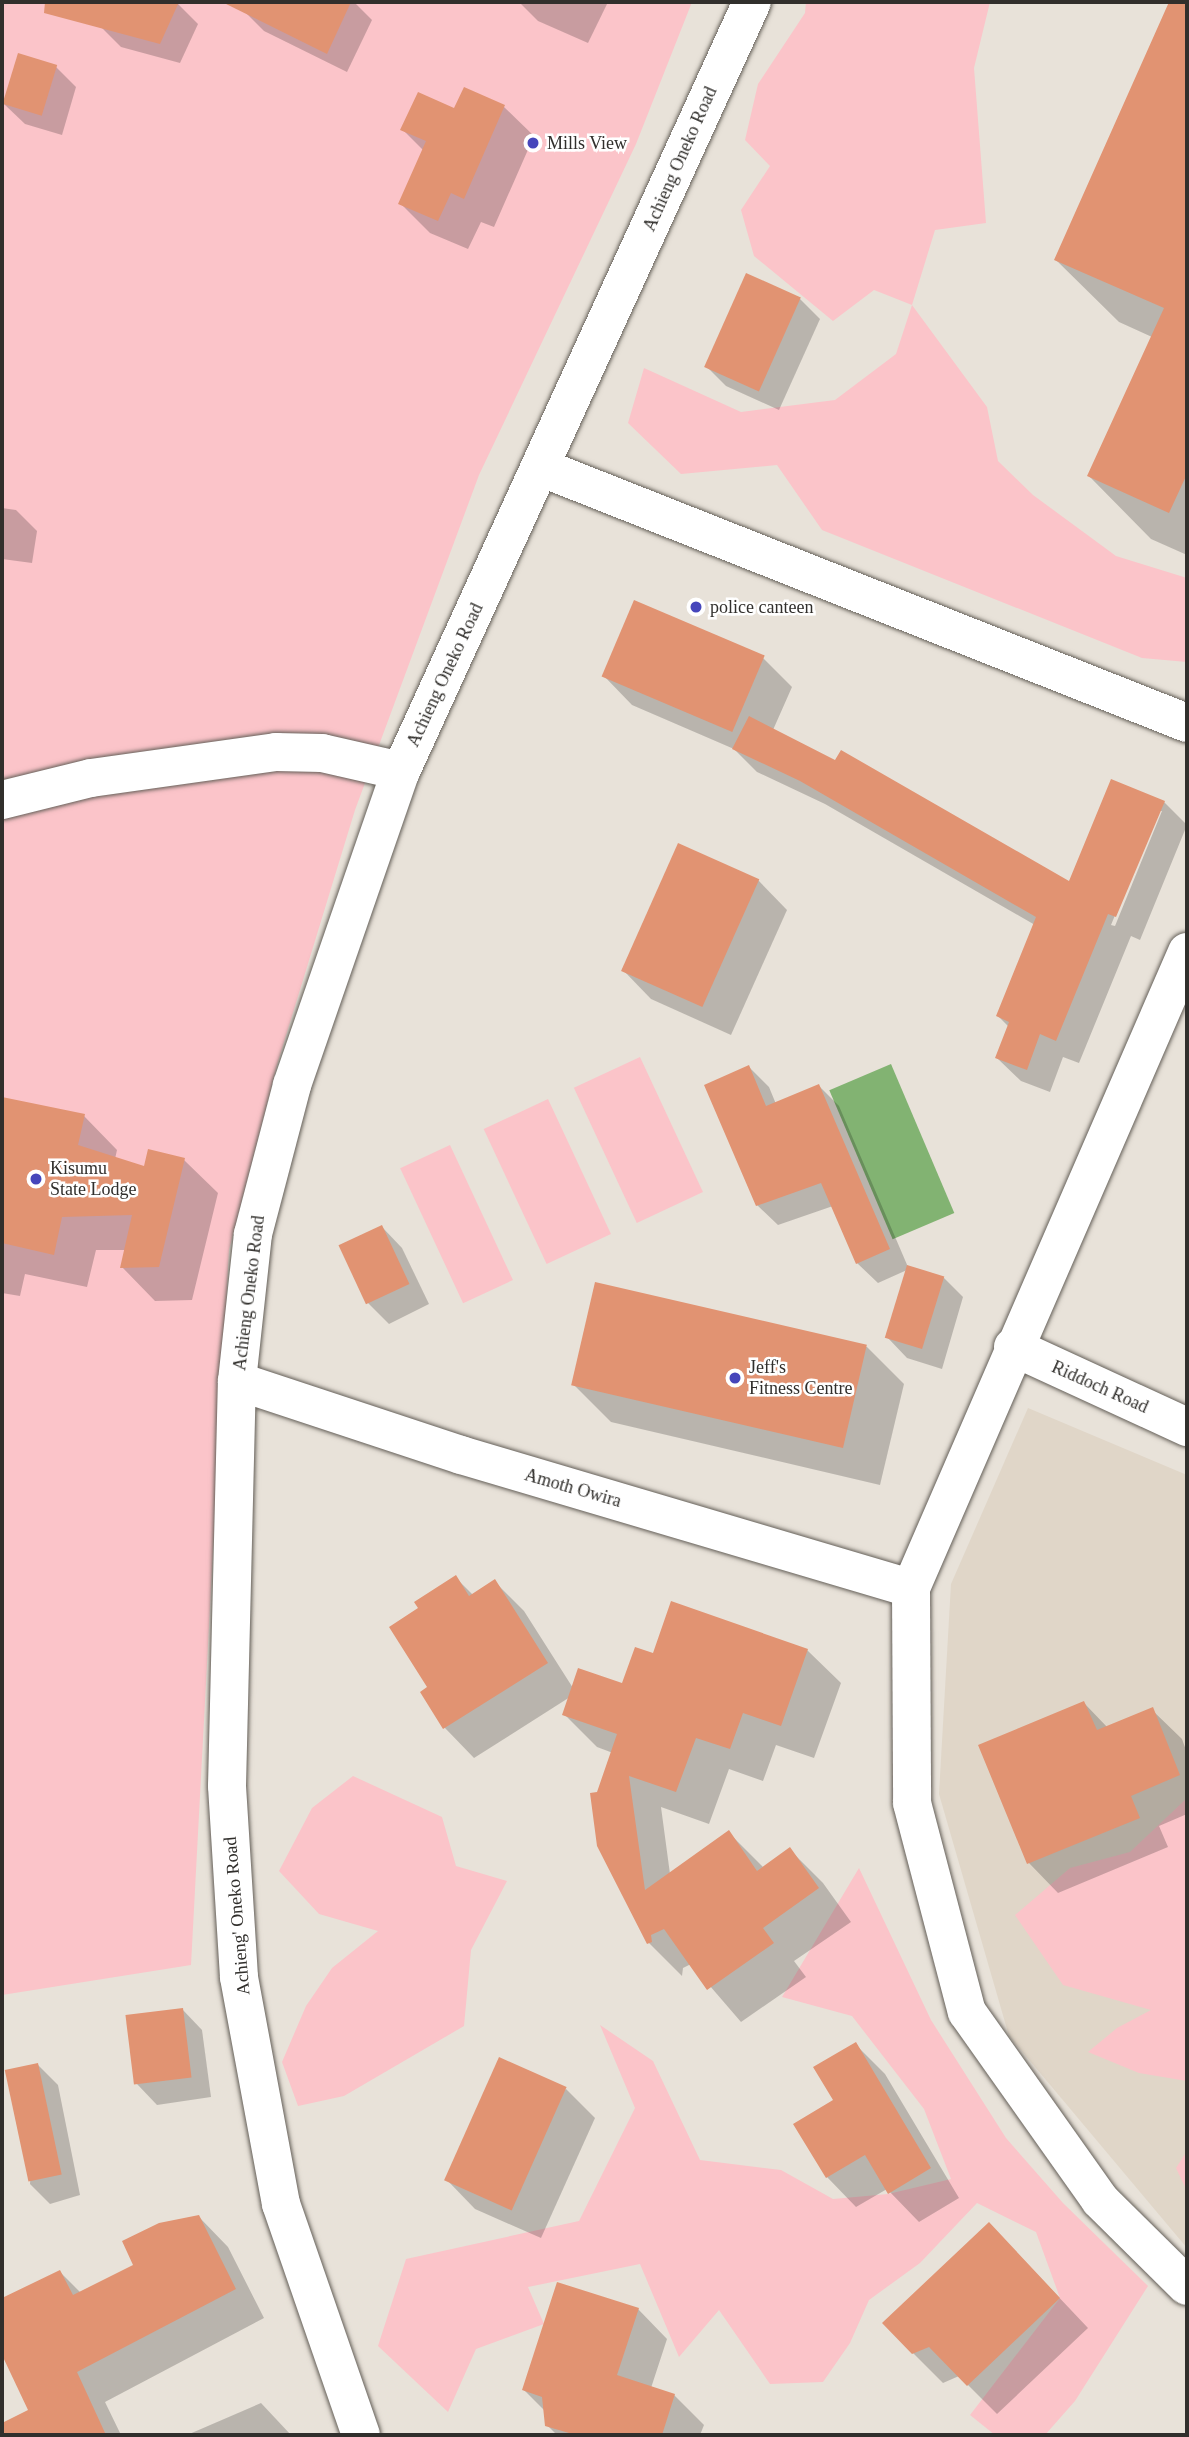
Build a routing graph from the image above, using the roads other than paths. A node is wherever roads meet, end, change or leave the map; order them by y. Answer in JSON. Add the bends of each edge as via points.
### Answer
{"nodes":[{"id":1,"x":752,"y":2,"type":"edge"},
{"id":2,"x":540,"y":467,"type":"junction"},
{"id":3,"x":1187,"y":723,"type":"edge"},
{"id":4,"x":401,"y":771,"type":"junction"},
{"id":5,"x":2,"y":800,"type":"edge"},
{"id":6,"x":1187,"y":952,"type":"edge"},
{"id":7,"x":1013,"y":1347,"type":"junction"},
{"id":8,"x":237,"y":1381,"type":"junction"},
{"id":9,"x":1187,"y":1427,"type":"edge"},
{"id":10,"x":911,"y":1588,"type":"junction"},
{"id":11,"x":1187,"y":2286,"type":"edge"},
{"id":12,"x":361,"y":2435,"type":"edge"}],
"edges":[{"from":1,"to":2,"type":"street","name":"Achieng Oneko Road"},
{"from":2,"to":3,"type":"street"},
{"from":2,"to":4,"type":"street","name":"Achieng Oneko Road"},
{"from":4,"to":5,"type":"street","via":[[321,753],[276,752],[91,778]]},
{"from":4,"to":8,"type":"street","name":"Achieng Oneko Road","via":[[292,1085],[253,1234]]},
{"from":6,"to":7,"type":"street"},
{"from":7,"to":9,"type":"street","name":"Riddoch Road"},
{"from":7,"to":10,"type":"street"},
{"from":8,"to":10,"type":"street","name":"Amoth Owira","via":[[461,1455]]},
{"from":8,"to":12,"type":"street","name":"Achieng' Oneko Road","via":[[227,1786],[239,1978],[281,2204]]},
{"from":10,"to":11,"type":"street","via":[[912,1803],[967,2012],[1100,2200]]}]}
